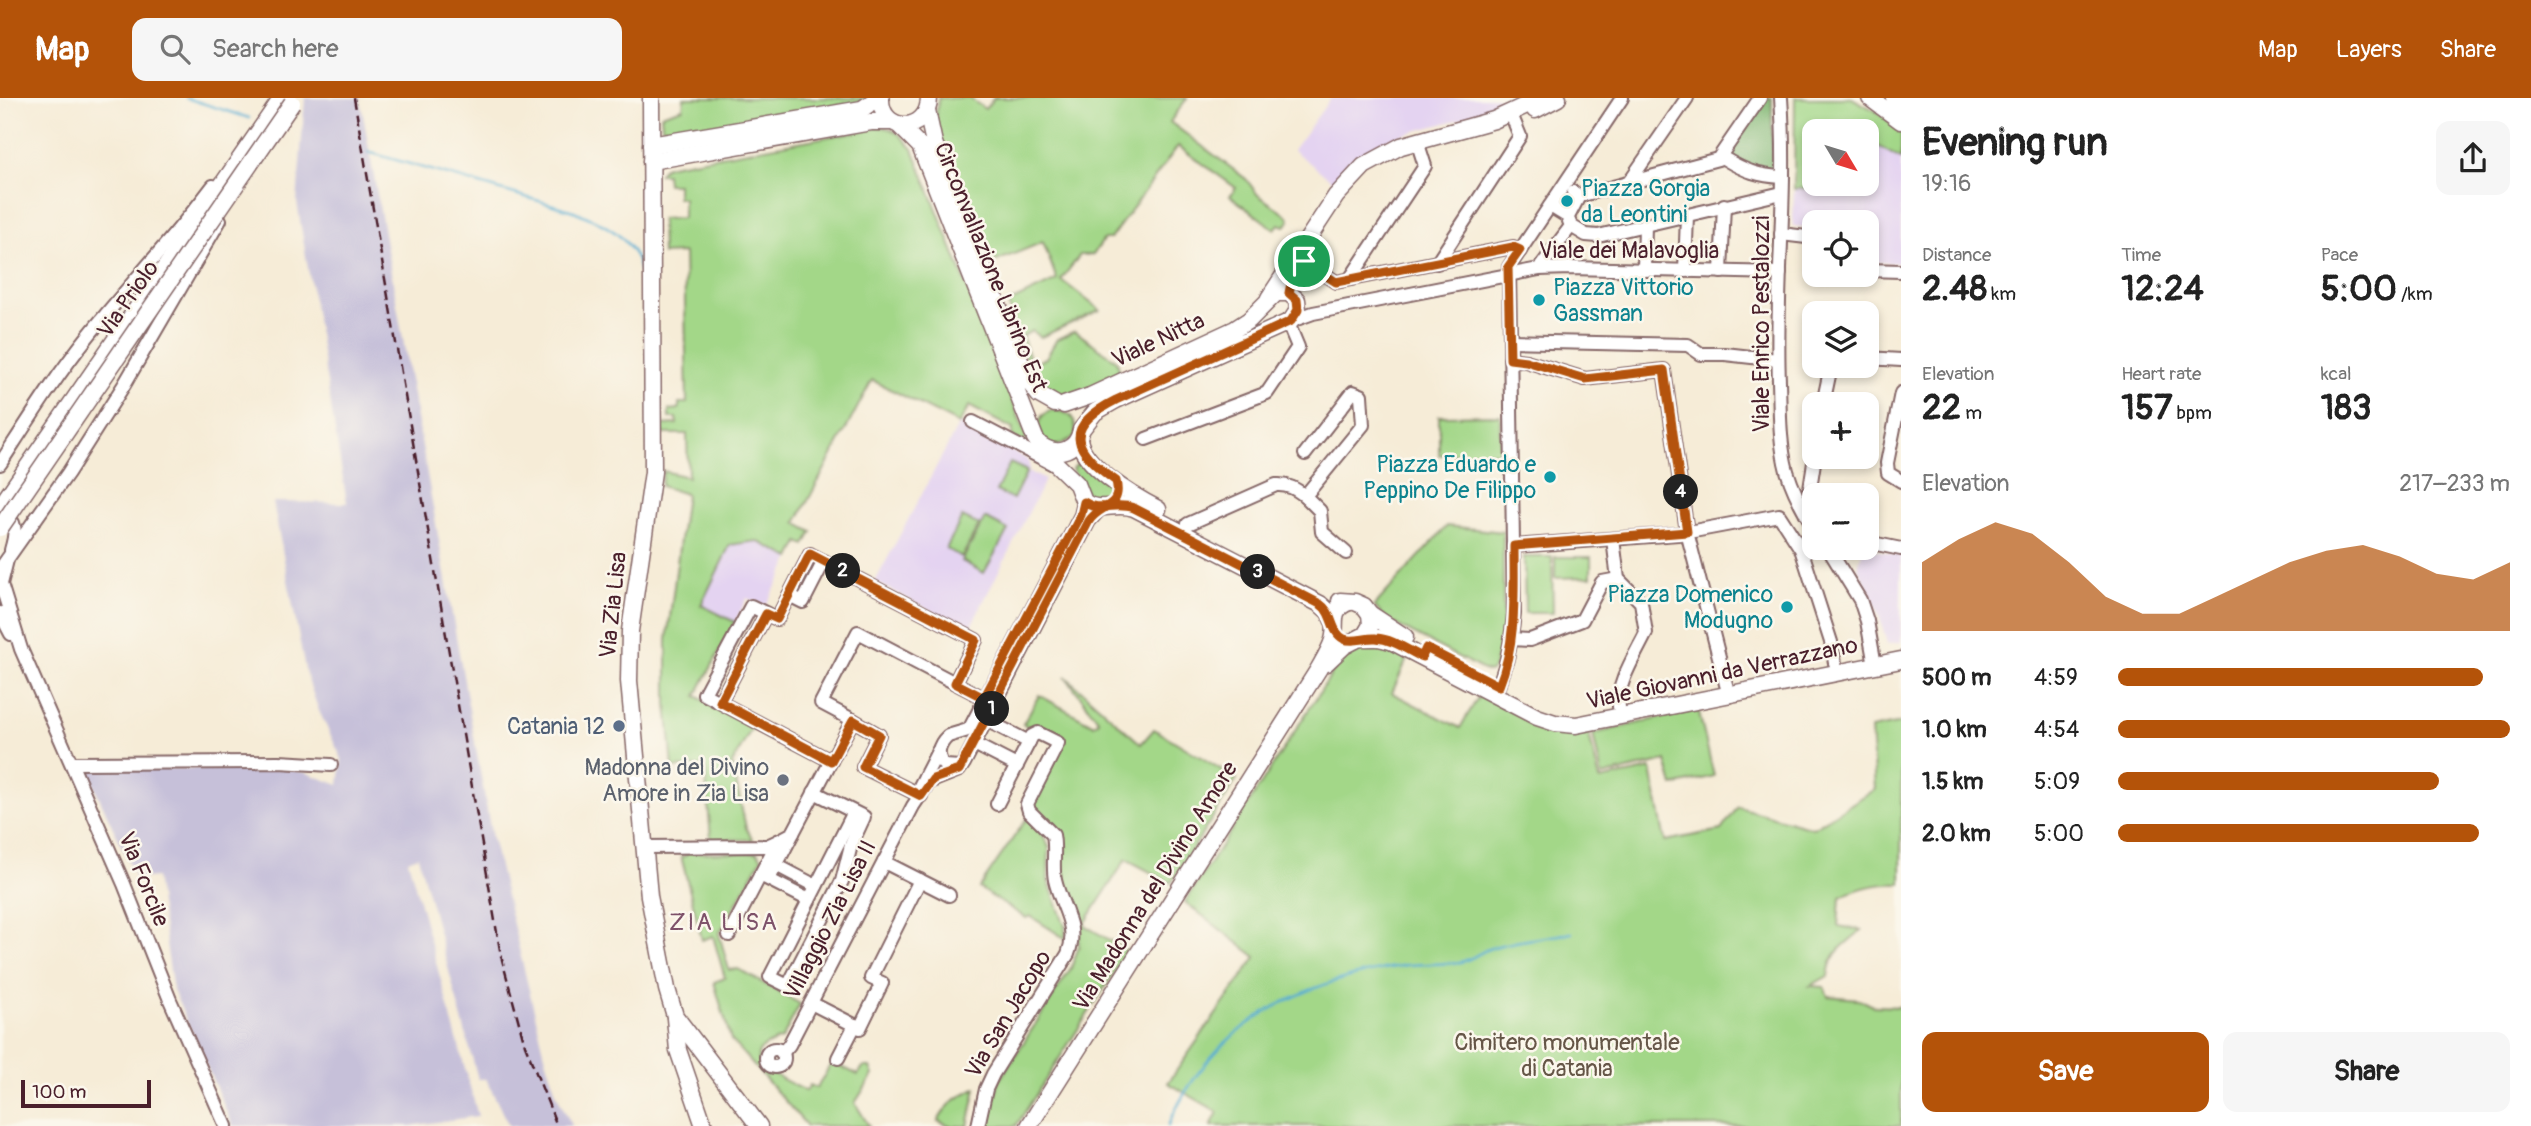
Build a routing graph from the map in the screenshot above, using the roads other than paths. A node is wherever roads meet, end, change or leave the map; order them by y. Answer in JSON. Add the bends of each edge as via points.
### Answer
{"nodes":[{"id":1,"x":651,"y":98,"type":"edge"},
{"id":2,"x":880,"y":98,"type":"edge"},
{"id":3,"x":1542,"y":98,"type":"edge"},
{"id":4,"x":1558,"y":98,"type":"edge"},
{"id":5,"x":1622,"y":98,"type":"edge"},
{"id":6,"x":1687,"y":98,"type":"edge"},
{"id":7,"x":1760,"y":98,"type":"edge"},
{"id":8,"x":1781,"y":98,"type":"edge"},
{"id":9,"x":1787,"y":98,"type":"edge"},
{"id":10,"x":1870,"y":98,"type":"edge"},
{"id":11,"x":1894,"y":98,"type":"edge"},
{"id":12,"x":286,"y":100,"type":"edge"},
{"id":13,"x":929,"y":102,"type":"edge"},
{"id":14,"x":1901,"y":104,"type":"edge"},
{"id":15,"x":1782,"y":113,"type":"junction"},
{"id":16,"x":1512,"y":117,"type":"junction"},
{"id":17,"x":1901,"y":121,"type":"edge"},
{"id":18,"x":895,"y":123,"type":"junction"},
{"id":19,"x":260,"y":129,"type":"junction"},
{"id":20,"x":1418,"y":146,"type":"junction"},
{"id":21,"x":689,"y":147,"type":"junction"},
{"id":22,"x":651,"y":153,"type":"junction"},
{"id":23,"x":1645,"y":159,"type":"junction"},
{"id":24,"x":1722,"y":159,"type":"junction"},
{"id":25,"x":1662,"y":173,"type":"junction"},
{"id":26,"x":1782,"y":177,"type":"junction"},
{"id":27,"x":1629,"y":182,"type":"junction"},
{"id":28,"x":1566,"y":183,"type":"junction"},
{"id":29,"x":1782,"y":193,"type":"junction"},
{"id":30,"x":1579,"y":196,"type":"junction"},
{"id":31,"x":1724,"y":205,"type":"junction"},
{"id":32,"x":1547,"y":209,"type":"junction"},
{"id":33,"x":1687,"y":215,"type":"junction"},
{"id":34,"x":1569,"y":221,"type":"junction"},
{"id":35,"x":1644,"y":224,"type":"junction"},
{"id":36,"x":1781,"y":234,"type":"junction"},
{"id":37,"x":1802,"y":236,"type":"edge"},
{"id":38,"x":1520,"y":250,"type":"junction"},
{"id":39,"x":1304,"y":261,"type":"junction"},
{"id":40,"x":1437,"y":263,"type":"junction"},
{"id":41,"x":1539,"y":269,"type":"junction"},
{"id":42,"x":1644,"y":270,"type":"junction"},
{"id":43,"x":1879,"y":270,"type":"edge"},
{"id":44,"x":1685,"y":271,"type":"junction"},
{"id":45,"x":1901,"y":271,"type":"edge"},
{"id":46,"x":1721,"y":272,"type":"junction"},
{"id":47,"x":1780,"y":273,"type":"junction"},
{"id":48,"x":1509,"y":276,"type":"junction"},
{"id":49,"x":1350,"y":279,"type":"junction"},
{"id":50,"x":1294,"y":299,"type":"junction"},
{"id":51,"x":1267,"y":302,"type":"junction"},
{"id":52,"x":1313,"y":313,"type":"junction"},
{"id":53,"x":1286,"y":323,"type":"junction"},
{"id":54,"x":1510,"y":341,"type":"junction"},
{"id":55,"x":1510,"y":359,"type":"junction"},
{"id":56,"x":1879,"y":359,"type":"edge"},
{"id":57,"x":1778,"y":360,"type":"junction"},
{"id":58,"x":1901,"y":360,"type":"edge"},
{"id":59,"x":1901,"y":393,"type":"edge"},
{"id":60,"x":1059,"y":405,"type":"junction"},
{"id":61,"x":973,"y":422,"type":"dead end"},
{"id":62,"x":1080,"y":434,"type":"junction"},
{"id":63,"x":1146,"y":439,"type":"dead end"},
{"id":64,"x":1035,"y":442,"type":"junction"},
{"id":65,"x":1305,"y":454,"type":"dead end"},
{"id":66,"x":0,"y":464,"type":"edge"},
{"id":67,"x":1116,"y":481,"type":"junction"},
{"id":68,"x":1901,"y":481,"type":"edge"},
{"id":69,"x":1305,"y":496,"type":"junction"},
{"id":70,"x":1084,"y":502,"type":"junction"},
{"id":71,"x":1802,"y":505,"type":"edge"},
{"id":72,"x":1106,"y":507,"type":"junction"},
{"id":73,"x":0,"y":509,"type":"edge"},
{"id":74,"x":1188,"y":524,"type":"junction"},
{"id":75,"x":0,"y":527,"type":"edge"},
{"id":76,"x":1687,"y":532,"type":"junction"},
{"id":77,"x":1613,"y":539,"type":"junction"},
{"id":78,"x":1879,"y":545,"type":"edge"},
{"id":79,"x":1514,"y":546,"type":"junction"},
{"id":80,"x":1901,"y":550,"type":"edge"},
{"id":81,"x":1346,"y":553,"type":"dead end"},
{"id":82,"x":1839,"y":560,"type":"edge"},
{"id":83,"x":5,"y":562,"type":"edge"},
{"id":84,"x":1618,"y":579,"type":"junction"},
{"id":85,"x":1349,"y":602,"type":"junction"},
{"id":86,"x":0,"y":613,"type":"edge"},
{"id":87,"x":766,"y":614,"type":"junction"},
{"id":88,"x":1370,"y":614,"type":"junction"},
{"id":89,"x":1334,"y":625,"type":"junction"},
{"id":90,"x":1357,"y":639,"type":"junction"},
{"id":91,"x":1511,"y":639,"type":"junction"},
{"id":92,"x":21,"y":649,"type":"junction"},
{"id":93,"x":1901,"y":649,"type":"edge"},
{"id":94,"x":1424,"y":653,"type":"junction"},
{"id":95,"x":1874,"y":660,"type":"junction"},
{"id":96,"x":1901,"y":660,"type":"edge"},
{"id":97,"x":1835,"y":663,"type":"junction"},
{"id":98,"x":1318,"y":670,"type":"junction"},
{"id":99,"x":955,"y":683,"type":"junction"},
{"id":100,"x":1496,"y":690,"type":"junction"},
{"id":101,"x":1728,"y":690,"type":"junction"},
{"id":102,"x":984,"y":698,"type":"junction"},
{"id":103,"x":720,"y":702,"type":"junction"},
{"id":104,"x":1619,"y":707,"type":"junction"},
{"id":105,"x":853,"y":720,"type":"junction"},
{"id":106,"x":986,"y":720,"type":"junction"},
{"id":107,"x":1029,"y":742,"type":"junction"},
{"id":108,"x":974,"y":744,"type":"junction"},
{"id":109,"x":938,"y":751,"type":"junction"},
{"id":110,"x":831,"y":761,"type":"junction"},
{"id":111,"x":72,"y":763,"type":"junction"},
{"id":112,"x":331,"y":765,"type":"dead end"},
{"id":113,"x":962,"y":766,"type":"junction"},
{"id":114,"x":1017,"y":766,"type":"junction"},
{"id":115,"x":814,"y":792,"type":"junction"},
{"id":116,"x":917,"y":799,"type":"junction"},
{"id":117,"x":997,"y":804,"type":"dead end"},
{"id":118,"x":854,"y":812,"type":"junction"},
{"id":119,"x":793,"y":833,"type":"junction"},
{"id":120,"x":778,"y":841,"type":"junction"},
{"id":121,"x":644,"y":847,"type":"junction"},
{"id":122,"x":884,"y":862,"type":"junction"},
{"id":123,"x":776,"y":865,"type":"junction"},
{"id":124,"x":765,"y":877,"type":"junction"},
{"id":125,"x":920,"y":880,"type":"junction"},
{"id":126,"x":813,"y":892,"type":"junction"},
{"id":127,"x":949,"y":895,"type":"dead end"},
{"id":128,"x":832,"y":900,"type":"junction"},
{"id":129,"x":729,"y":935,"type":"dead end"},
{"id":130,"x":811,"y":1003,"type":"junction"},
{"id":131,"x":675,"y":1016,"type":"junction"},
{"id":132,"x":855,"y":1025,"type":"junction"},
{"id":133,"x":689,"y":1037,"type":"junction"},
{"id":134,"x":678,"y":1050,"type":"junction"},
{"id":135,"x":782,"y":1053,"type":"dead end"},
{"id":136,"x":838,"y":1058,"type":"dead end"},
{"id":137,"x":226,"y":1126,"type":"edge"},
{"id":138,"x":704,"y":1126,"type":"edge"},
{"id":139,"x":759,"y":1126,"type":"edge"},
{"id":140,"x":978,"y":1126,"type":"edge"},
{"id":141,"x":1029,"y":1126,"type":"edge"}],
"edges":[{"from":1,"to":22,"type":"main road","name":"Via Zia Lisa"},
{"from":2,"to":18,"type":"main road","name":"Circonvallazione Librino Est","via":[[884,113]]},
{"from":2,"to":21,"type":"main road","via":[[862,109]]},
{"from":3,"to":16,"type":"main road","name":"Viale Nitta"},
{"from":4,"to":16,"type":"main road"},
{"from":5,"to":28,"type":"street"},
{"from":6,"to":23,"type":"street"},
{"from":7,"to":24,"type":"street"},
{"from":8,"to":15,"type":"street"},
{"from":9,"to":15,"type":"street"},
{"from":10,"to":17,"type":"main road"},
{"from":11,"to":14,"type":"main road"},
{"from":12,"to":19,"type":"main road","name":"Via Priolo"},
{"from":12,"to":75,"type":"main road","name":"Via Priolo","bridge":true},
{"from":12,"to":83,"type":"street","bridge":true,"via":[[263,158],[217,225],[68,473]]},
{"from":13,"to":18,"type":"main road","via":[[916,122]]},
{"from":13,"to":60,"type":"main road","via":[[934,143],[1028,381],[1039,395]]},
{"from":15,"to":26,"type":"street","name":"Viale Enrico Pestalozzi"},
{"from":16,"to":20,"type":"main road","name":"Viale Nitta"},
{"from":16,"to":40,"type":"street","via":[[1520,136]]},
{"from":18,"to":21,"type":"main road","via":[[872,122]]},
{"from":18,"to":64,"type":"main road","name":"Circonvallazione Librino Est","via":[[920,146]]},
{"from":19,"to":66,"type":"street","via":[[76,352]]},
{"from":19,"to":73,"type":"main road","name":"Via Priolo"},
{"from":20,"to":39,"type":"main road","via":[[1361,180]]},
{"from":20,"to":49,"type":"street","via":[[1425,166]]},
{"from":20,"to":51,"type":"main road","name":"Viale Nitta","via":[[1386,153],[1350,179]]},
{"from":21,"to":22,"type":"main road"},
{"from":22,"to":121,"type":"main road","name":"Via Zia Lisa","via":[[653,472],[629,631]]},
{"from":23,"to":25,"type":"street"},
{"from":23,"to":27,"type":"street"},
{"from":24,"to":25,"type":"street"},
{"from":24,"to":26,"type":"street","via":[[1761,176]]},
{"from":25,"to":27,"type":"street"},
{"from":26,"to":29,"type":"street","name":"Viale Enrico Pestalozzi"},
{"from":27,"to":30,"type":"street"},
{"from":28,"to":30,"type":"street"},
{"from":28,"to":32,"type":"street"},
{"from":29,"to":31,"type":"street"},
{"from":29,"to":36,"type":"street","name":"Viale Enrico Pestalozzi"},
{"from":30,"to":34,"type":"street"},
{"from":31,"to":33,"type":"street"},
{"from":31,"to":46,"type":"street"},
{"from":32,"to":34,"type":"street"},
{"from":32,"to":38,"type":"street"},
{"from":33,"to":35,"type":"street"},
{"from":33,"to":44,"type":"street"},
{"from":34,"to":35,"type":"street","via":[[1586,235],[1598,236]]},
{"from":34,"to":41,"type":"street"},
{"from":35,"to":42,"type":"street"},
{"from":36,"to":37,"type":"street"},
{"from":36,"to":47,"type":"street","name":"Viale Enrico Pestalozzi"},
{"from":38,"to":40,"type":"street","via":[[1513,247]]},
{"from":38,"to":48,"type":"street","via":[[1508,267]]},
{"from":39,"to":49,"type":"street","via":[[1336,282]]},
{"from":39,"to":50,"type":"main road","via":[[1292,279]]},
{"from":40,"to":49,"type":"street"},
{"from":41,"to":42,"type":"street","name":"Viale dei Malavoglia"},
{"from":41,"to":48,"type":"street","name":"Viale dei Malavoglia"},
{"from":42,"to":44,"type":"street","name":"Viale dei Malavoglia"},
{"from":43,"to":45,"type":"street"},
{"from":44,"to":46,"type":"street","name":"Viale dei Malavoglia"},
{"from":46,"to":47,"type":"street","name":"Viale dei Malavoglia"},
{"from":47,"to":57,"type":"street","name":"Viale Enrico Pestalozzi"},
{"from":48,"to":52,"type":"street","name":"Viale dei Malavoglia"},
{"from":48,"to":54,"type":"street"},
{"from":50,"to":51,"type":"main road","via":[[1278,293]]},
{"from":50,"to":52,"type":"street"},
{"from":50,"to":53,"type":"main road","via":[[1297,314]]},
{"from":51,"to":53,"type":"main road","via":[[1265,318],[1271,324]]},
{"from":51,"to":60,"type":"main road","name":"Viale Nitta","via":[[1235,329],[1090,396]]},
{"from":52,"to":53,"type":"street","name":"Viale dei Malavoglia"},
{"from":53,"to":62,"type":"main road","via":[[1104,406]]},
{"from":53,"to":63,"type":"street","via":[[1298,347],[1267,393]]},
{"from":54,"to":55,"type":"street"},
{"from":54,"to":57,"type":"street","via":[[1688,345],[1701,354]]},
{"from":55,"to":76,"type":"street","via":[[1585,379],[1664,370]]},
{"from":55,"to":79,"type":"street"},
{"from":56,"to":58,"type":"street"},
{"from":57,"to":71,"type":"street","name":"Viale Enrico Pestalozzi","via":[[1780,437],[1787,471]]},
{"from":59,"to":68,"type":"street","via":[[1887,463],[1888,472]]},
{"from":60,"to":62,"type":"main road","via":[[1078,416]]},
{"from":60,"to":64,"type":"main road","via":[[1038,414]]},
{"from":61,"to":64,"type":"street"},
{"from":62,"to":64,"type":"main road","via":[[1062,451]]},
{"from":62,"to":67,"type":"main road","via":[[1080,448],[1090,462]]},
{"from":64,"to":70,"type":"main road","name":"Circonvallazione Librino Est","via":[[1077,484]]},
{"from":65,"to":69,"type":"street","via":[[1353,393],[1361,395],[1363,425]]},
{"from":67,"to":72,"type":"main road","via":[[1118,494]]},
{"from":67,"to":74,"type":"main road","via":[[1144,502]]},
{"from":69,"to":74,"type":"street","via":[[1297,489],[1276,485]]},
{"from":69,"to":81,"type":"street","via":[[1320,511],[1322,532]]},
{"from":70,"to":72,"type":"main road"},
{"from":70,"to":102,"type":"street"},
{"from":72,"to":89,"type":"main road","via":[[1134,508],[1320,604]]},
{"from":72,"to":106,"type":"street","via":[[1089,521]]},
{"from":73,"to":83,"type":"street","via":[[11,517],[16,533]]},
{"from":74,"to":85,"type":"main road","via":[[1330,598]]},
{"from":76,"to":77,"type":"street"},
{"from":76,"to":97,"type":"street","via":[[1779,514],[1801,549]]},
{"from":76,"to":101,"type":"street"},
{"from":77,"to":79,"type":"street"},
{"from":77,"to":84,"type":"street"},
{"from":78,"to":80,"type":"street"},
{"from":79,"to":91,"type":"street"},
{"from":82,"to":95,"type":"street","via":[[1860,600]]},
{"from":83,"to":92,"type":"street","via":[[1,584]]},
{"from":84,"to":91,"type":"street","via":[[1602,582],[1582,621],[1530,640]]},
{"from":84,"to":104,"type":"street","via":[[1641,601],[1646,625],[1621,686]]},
{"from":85,"to":88,"type":"main road","via":[[1362,604]]},
{"from":85,"to":89,"type":"main road","via":[[1338,609]]},
{"from":86,"to":92,"type":"street"},
{"from":87,"to":99,"type":"street","via":[[777,619],[810,554],[976,640]]},
{"from":87,"to":103,"type":"street"},
{"from":87,"to":103,"type":"street","via":[[751,606],[704,694]]},
{"from":88,"to":90,"type":"main road","via":[[1371,625]]},
{"from":88,"to":94,"type":"main road","name":"Viale Giovanni da Verrazzano"},
{"from":89,"to":90,"type":"main road","via":[[1343,638]]},
{"from":89,"to":98,"type":"main road","via":[[1332,643]]},
{"from":90,"to":94,"type":"main road","name":"Viale Giovanni da Verrazzano","via":[[1386,639]]},
{"from":90,"to":98,"type":"main road"},
{"from":91,"to":100,"type":"street"},
{"from":92,"to":111,"type":"street","name":"Via Forcile"},
{"from":93,"to":95,"type":"main road","name":"Viale Giovanni da Verrazzano"},
{"from":94,"to":100,"type":"main road","name":"Viale Giovanni da Verrazzano"},
{"from":95,"to":96,"type":"main road","name":"Viale Giovanni da Verrazzano"},
{"from":95,"to":97,"type":"main road","name":"Viale Giovanni da Verrazzano"},
{"from":95,"to":101,"type":"main road","name":"Viale Giovanni da Verrazzano"},
{"from":97,"to":101,"type":"main road","name":"Viale Giovanni da Verrazzano"},
{"from":98,"to":141,"type":"main road","name":"Via Madonna del Divino Amore"},
{"from":99,"to":102,"type":"street"},
{"from":99,"to":105,"type":"street","via":[[858,632],[821,703]]},
{"from":100,"to":101,"type":"main road","name":"Viale Giovanni da Verrazzano","via":[[1547,721],[1576,726]]},
{"from":100,"to":104,"type":"main road","name":"Viale Giovanni da Verrazzano","via":[[1560,714],[1584,715]]},
{"from":101,"to":104,"type":"main road","name":"Viale Giovanni da Verrazzano"},
{"from":102,"to":109,"type":"street","via":[[968,730],[948,736]]},
{"from":103,"to":110,"type":"street"},
{"from":105,"to":110,"type":"street"},
{"from":105,"to":116,"type":"street","via":[[879,735],[863,767]]},
{"from":106,"to":107,"type":"street"},
{"from":106,"to":108,"type":"street"},
{"from":107,"to":114,"type":"street"},
{"from":107,"to":140,"type":"street","name":"Via San Jacopo","via":[[1038,733],[1058,743],[1027,804],[1053,835],[1055,880],[1072,925],[1072,945],[993,1074]]},
{"from":108,"to":113,"type":"street"},
{"from":108,"to":114,"type":"street"},
{"from":109,"to":113,"type":"street","via":[[945,766]]},
{"from":109,"to":116,"type":"street","name":"Villaggio Zia Lisa II"},
{"from":110,"to":115,"type":"street"},
{"from":111,"to":112,"type":"street"},
{"from":111,"to":137,"type":"street","name":"Via Forcile"},
{"from":113,"to":116,"type":"street","via":[[929,782]]},
{"from":114,"to":117,"type":"street"},
{"from":115,"to":118,"type":"street"},
{"from":115,"to":119,"type":"street"},
{"from":116,"to":122,"type":"street","name":"Villaggio Zia Lisa II"},
{"from":118,"to":126,"type":"street"},
{"from":118,"to":128,"type":"street","via":[[864,817]]},
{"from":119,"to":120,"type":"street"},
{"from":119,"to":123,"type":"street"},
{"from":120,"to":121,"type":"street","via":[[767,846]]},
{"from":120,"to":124,"type":"street"},
{"from":121,"to":131,"type":"main road","name":"Via Zia Lisa","via":[[659,957]]},
{"from":122,"to":125,"type":"street"},
{"from":122,"to":130,"type":"street","name":"Villaggio Zia Lisa II"},
{"from":123,"to":124,"type":"street"},
{"from":123,"to":126,"type":"street"},
{"from":124,"to":126,"type":"street"},
{"from":124,"to":129,"type":"street"},
{"from":125,"to":127,"type":"street"},
{"from":125,"to":132,"type":"street","via":[[871,978],[882,984],[860,1028]]},
{"from":126,"to":128,"type":"street"},
{"from":126,"to":128,"type":"street","via":[[770,977],[788,986]]},
{"from":130,"to":132,"type":"street"},
{"from":130,"to":135,"type":"street","name":"Villaggio Zia Lisa II"},
{"from":131,"to":133,"type":"main road","name":"Via Zia Lisa"},
{"from":131,"to":134,"type":"main road"},
{"from":132,"to":136,"type":"street"},
{"from":133,"to":134,"type":"main road"},
{"from":133,"to":139,"type":"main road","name":"Via Zia Lisa"},
{"from":134,"to":138,"type":"main road"}]}
